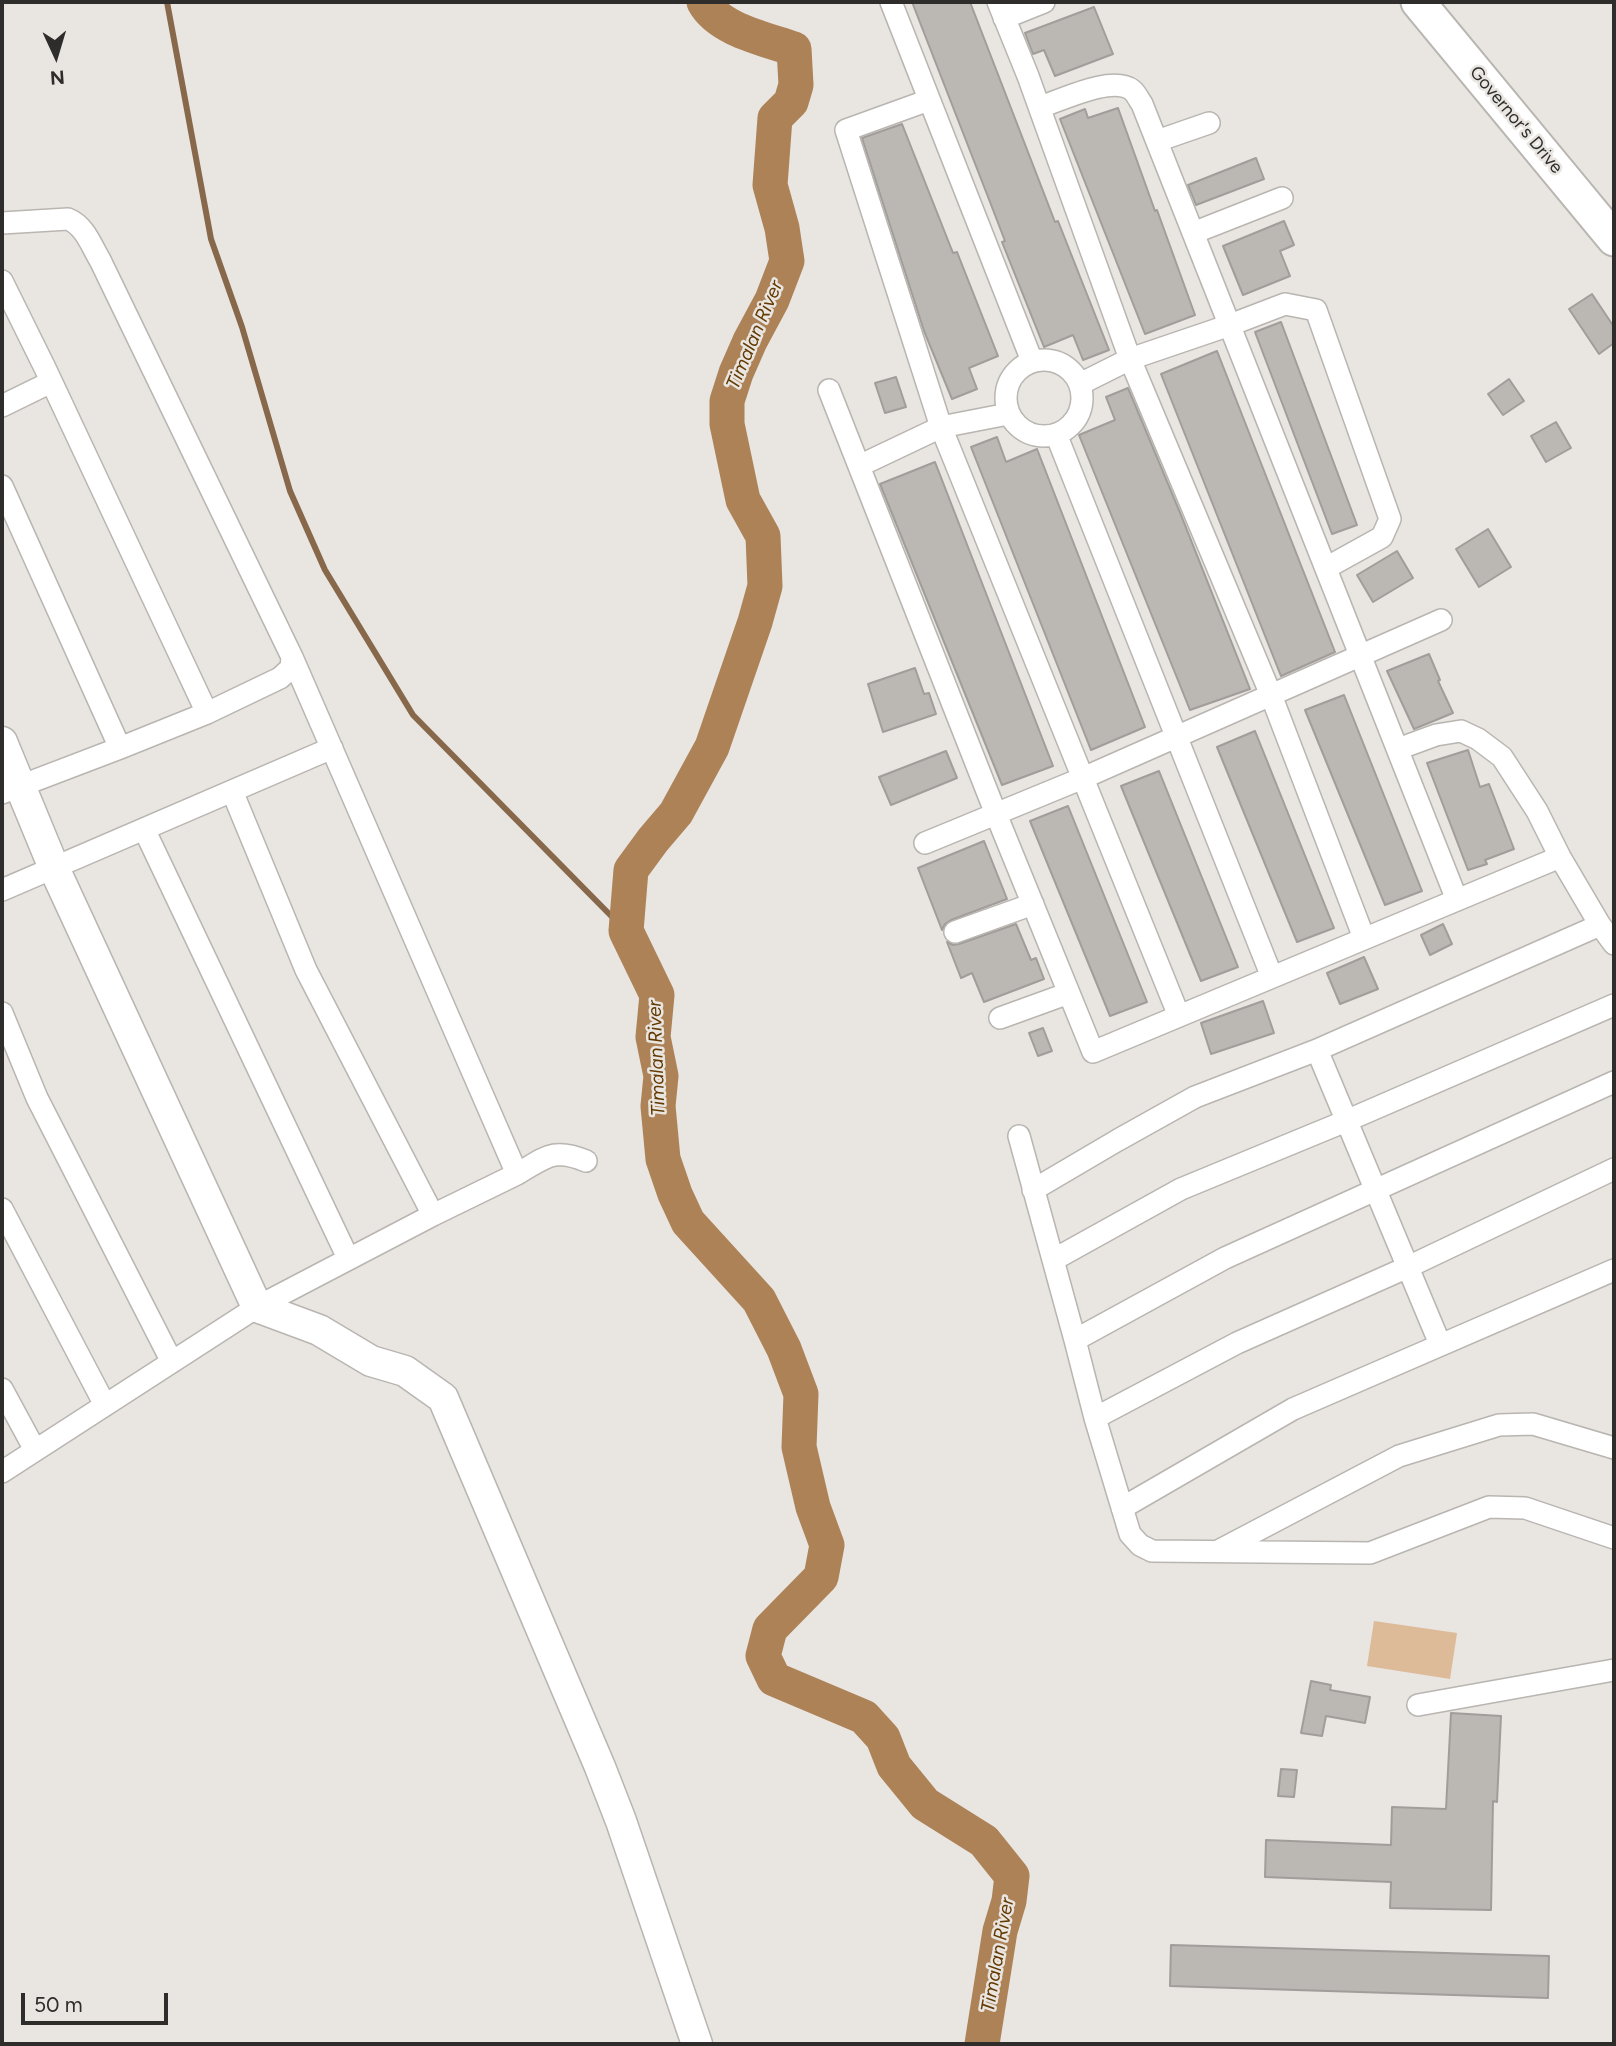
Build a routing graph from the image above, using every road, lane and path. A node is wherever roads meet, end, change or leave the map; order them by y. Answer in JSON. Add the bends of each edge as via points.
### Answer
{"nodes":[{"id":1,"x":891,"y":2,"type":"edge"},
{"id":2,"x":1044,"y":2,"type":"edge"},
{"id":3,"x":1418,"y":2,"type":"edge"},
{"id":4,"x":1001,"y":10,"type":"edge"},
{"id":5,"x":929,"y":100,"type":"junction"},
{"id":6,"x":1040,"y":107,"type":"junction"},
{"id":7,"x":1209,"y":123,"type":"dead end"},
{"id":8,"x":1157,"y":141,"type":"junction"},
{"id":9,"x":1282,"y":198,"type":"dead end"},
{"id":10,"x":2,"y":223,"type":"edge"},
{"id":11,"x":1193,"y":233,"type":"junction"},
{"id":12,"x":1614,"y":239,"type":"edge"},
{"id":13,"x":2,"y":281,"type":"edge"},
{"id":14,"x":1230,"y":325,"type":"junction"},
{"id":15,"x":1130,"y":359,"type":"junction"},
{"id":16,"x":1032,"y":361,"type":"junction"},
{"id":17,"x":51,"y":382,"type":"junction"},
{"id":18,"x":1080,"y":384,"type":"junction"},
{"id":19,"x":829,"y":390,"type":"dead end"},
{"id":20,"x":2,"y":406,"type":"edge"},
{"id":21,"x":1008,"y":414,"type":"junction"},
{"id":22,"x":941,"y":428,"type":"junction"},
{"id":23,"x":1056,"y":434,"type":"junction"},
{"id":24,"x":859,"y":466,"type":"junction"},
{"id":25,"x":2,"y":486,"type":"edge"},
{"id":26,"x":1326,"y":568,"type":"junction"},
{"id":27,"x":1441,"y":620,"type":"dead end"},
{"id":28,"x":1361,"y":656,"type":"junction"},
{"id":29,"x":292,"y":657,"type":"junction"},
{"id":30,"x":1271,"y":695,"type":"junction"},
{"id":31,"x":207,"y":713,"type":"junction"},
{"id":32,"x":1178,"y":737,"type":"junction"},
{"id":33,"x":2,"y":742,"type":"edge"},
{"id":34,"x":120,"y":748,"type":"junction"},
{"id":35,"x":332,"y":748,"type":"junction"},
{"id":36,"x":1398,"y":749,"type":"junction"},
{"id":37,"x":1083,"y":779,"type":"junction"},
{"id":38,"x":11,"y":788,"type":"edge"},
{"id":39,"x":232,"y":791,"type":"junction"},
{"id":40,"x":996,"y":814,"type":"junction"},
{"id":41,"x":144,"y":829,"type":"junction"},
{"id":42,"x":925,"y":843,"type":"dead end"},
{"id":43,"x":1560,"y":857,"type":"junction"},
{"id":44,"x":54,"y":867,"type":"junction"},
{"id":45,"x":2,"y":890,"type":"edge"},
{"id":46,"x":1457,"y":900,"type":"junction"},
{"id":47,"x":1033,"y":904,"type":"junction"},
{"id":48,"x":1600,"y":925,"type":"junction"},
{"id":49,"x":955,"y":932,"type":"dead end"},
{"id":50,"x":1364,"y":939,"type":"junction"},
{"id":51,"x":1614,"y":944,"type":"edge"},
{"id":52,"x":1272,"y":977,"type":"junction"},
{"id":53,"x":1069,"y":993,"type":"junction"},
{"id":54,"x":1614,"y":1005,"type":"edge"},
{"id":55,"x":2,"y":1013,"type":"edge"},
{"id":56,"x":1179,"y":1016,"type":"junction"},
{"id":57,"x":1000,"y":1018,"type":"dead end"},
{"id":58,"x":1317,"y":1050,"type":"junction"},
{"id":59,"x":1614,"y":1082,"type":"edge"},
{"id":60,"x":1346,"y":1121,"type":"junction"},
{"id":61,"x":1019,"y":1136,"type":"dead end"},
{"id":62,"x":586,"y":1161,"type":"dead end"},
{"id":63,"x":1614,"y":1169,"type":"edge"},
{"id":64,"x":517,"y":1174,"type":"junction"},
{"id":65,"x":1375,"y":1189,"type":"junction"},
{"id":66,"x":1033,"y":1190,"type":"junction"},
{"id":67,"x":2,"y":1209,"type":"edge"},
{"id":68,"x":433,"y":1215,"type":"junction"},
{"id":69,"x":348,"y":1258,"type":"junction"},
{"id":70,"x":1053,"y":1260,"type":"junction"},
{"id":71,"x":1408,"y":1267,"type":"junction"},
{"id":72,"x":1614,"y":1270,"type":"edge"},
{"id":73,"x":257,"y":1307,"type":"junction"},
{"id":74,"x":1075,"y":1340,"type":"junction"},
{"id":75,"x":1440,"y":1344,"type":"junction"},
{"id":76,"x":172,"y":1362,"type":"junction"},
{"id":77,"x":2,"y":1389,"type":"edge"},
{"id":78,"x":105,"y":1405,"type":"junction"},
{"id":79,"x":1095,"y":1418,"type":"junction"},
{"id":80,"x":1614,"y":1448,"type":"edge"},
{"id":81,"x":35,"y":1450,"type":"junction"},
{"id":82,"x":2,"y":1472,"type":"edge"},
{"id":83,"x":1122,"y":1508,"type":"junction"},
{"id":84,"x":1614,"y":1538,"type":"edge"},
{"id":85,"x":1218,"y":1551,"type":"junction"},
{"id":86,"x":1614,"y":1670,"type":"edge"},
{"id":87,"x":1418,"y":1705,"type":"dead end"},
{"id":88,"x":697,"y":2044,"type":"edge"}],
"edges":[{"from":1,"to":5,"type":"street"},
{"from":2,"to":4,"type":"street"},
{"from":3,"to":12,"type":"main road","name":"Governor's Drive"},
{"from":4,"to":6,"type":"street"},
{"from":5,"to":16,"type":"street"},
{"from":5,"to":22,"type":"street","via":[[846,130]]},
{"from":6,"to":8,"type":"street","via":[[1108,84],[1122,86],[1133,90],[1142,104]]},
{"from":6,"to":15,"type":"street"},
{"from":7,"to":8,"type":"street"},
{"from":8,"to":11,"type":"street"},
{"from":9,"to":11,"type":"street"},
{"from":10,"to":29,"type":"street","via":[[68,219],[83,230]]},
{"from":11,"to":14,"type":"street"},
{"from":13,"to":17,"type":"street"},
{"from":14,"to":15,"type":"street"},
{"from":14,"to":26,"type":"street"},
{"from":14,"to":26,"type":"street","via":[[1285,304],[1316,310],[1390,519],[1382,537]]},
{"from":15,"to":18,"type":"street"},
{"from":15,"to":30,"type":"street"},
{"from":16,"to":18,"type":"street","via":[[1052,360],[1069,369]]},
{"from":16,"to":21,"type":"street","via":[[1014,373],[1005,393]]},
{"from":17,"to":20,"type":"street"},
{"from":17,"to":31,"type":"street"},
{"from":18,"to":23,"type":"street","via":[[1082,404],[1073,422]]},
{"from":19,"to":24,"type":"street"},
{"from":21,"to":22,"type":"street"},
{"from":21,"to":23,"type":"street","via":[[1020,429],[1038,436]]},
{"from":22,"to":24,"type":"street"},
{"from":22,"to":37,"type":"street"},
{"from":23,"to":32,"type":"street"},
{"from":24,"to":40,"type":"street"},
{"from":25,"to":34,"type":"street"},
{"from":26,"to":28,"type":"street"},
{"from":27,"to":28,"type":"street"},
{"from":28,"to":30,"type":"street"},
{"from":28,"to":36,"type":"street"},
{"from":29,"to":31,"type":"street","via":[[291,668],[280,678]]},
{"from":29,"to":35,"type":"street"},
{"from":30,"to":32,"type":"street"},
{"from":30,"to":50,"type":"street"},
{"from":31,"to":34,"type":"street"},
{"from":32,"to":37,"type":"street"},
{"from":32,"to":52,"type":"street"},
{"from":33,"to":38,"type":"street"},
{"from":34,"to":38,"type":"street"},
{"from":35,"to":39,"type":"street"},
{"from":35,"to":64,"type":"street"},
{"from":36,"to":43,"type":"street","via":[[1436,735],[1461,732],[1478,739],[1502,757]]},
{"from":36,"to":46,"type":"street"},
{"from":37,"to":40,"type":"street"},
{"from":37,"to":56,"type":"street"},
{"from":38,"to":44,"type":"street"},
{"from":39,"to":41,"type":"street"},
{"from":39,"to":68,"type":"street","via":[[306,970]]},
{"from":40,"to":42,"type":"street"},
{"from":40,"to":47,"type":"street"},
{"from":41,"to":44,"type":"street"},
{"from":41,"to":69,"type":"street"},
{"from":43,"to":46,"type":"street"},
{"from":43,"to":48,"type":"street"},
{"from":44,"to":45,"type":"street"},
{"from":44,"to":73,"type":"street"},
{"from":46,"to":50,"type":"street"},
{"from":47,"to":49,"type":"street"},
{"from":47,"to":53,"type":"street"},
{"from":48,"to":51,"type":"street"},
{"from":48,"to":58,"type":"street"},
{"from":50,"to":52,"type":"street"},
{"from":52,"to":56,"type":"street"},
{"from":53,"to":56,"type":"street","via":[[1093,1052]]},
{"from":53,"to":57,"type":"street"},
{"from":54,"to":60,"type":"street"},
{"from":55,"to":76,"type":"street","via":[[37,1098]]},
{"from":58,"to":60,"type":"street"},
{"from":58,"to":66,"type":"street","via":[[1195,1097]]},
{"from":59,"to":65,"type":"street"},
{"from":60,"to":65,"type":"street"},
{"from":60,"to":70,"type":"street","via":[[1181,1189]]},
{"from":61,"to":66,"type":"street"},
{"from":62,"to":64,"type":"street","via":[[564,1153]]},
{"from":63,"to":71,"type":"street"},
{"from":64,"to":68,"type":"street"},
{"from":65,"to":71,"type":"street"},
{"from":65,"to":74,"type":"street","via":[[1225,1258]]},
{"from":66,"to":70,"type":"street"},
{"from":67,"to":78,"type":"street"},
{"from":68,"to":69,"type":"street"},
{"from":69,"to":73,"type":"street"},
{"from":70,"to":74,"type":"street"},
{"from":71,"to":75,"type":"street"},
{"from":71,"to":79,"type":"street","via":[[1237,1343]]},
{"from":72,"to":75,"type":"street"},
{"from":73,"to":76,"type":"street"},
{"from":73,"to":88,"type":"street","via":[[320,1330],[370,1361],[404,1371],[443,1398],[600,1767]]},
{"from":74,"to":79,"type":"street"},
{"from":75,"to":83,"type":"street","via":[[1293,1409]]},
{"from":76,"to":78,"type":"street"},
{"from":77,"to":81,"type":"street"},
{"from":78,"to":81,"type":"street"},
{"from":79,"to":83,"type":"street"},
{"from":80,"to":85,"type":"street","via":[[1533,1424],[1499,1425],[1399,1456]]},
{"from":81,"to":82,"type":"street"},
{"from":83,"to":85,"type":"street","via":[[1130,1534],[1152,1551]]},
{"from":84,"to":85,"type":"street","via":[[1525,1508],[1489,1507],[1370,1553]]},
{"from":86,"to":87,"type":"street"}]}
